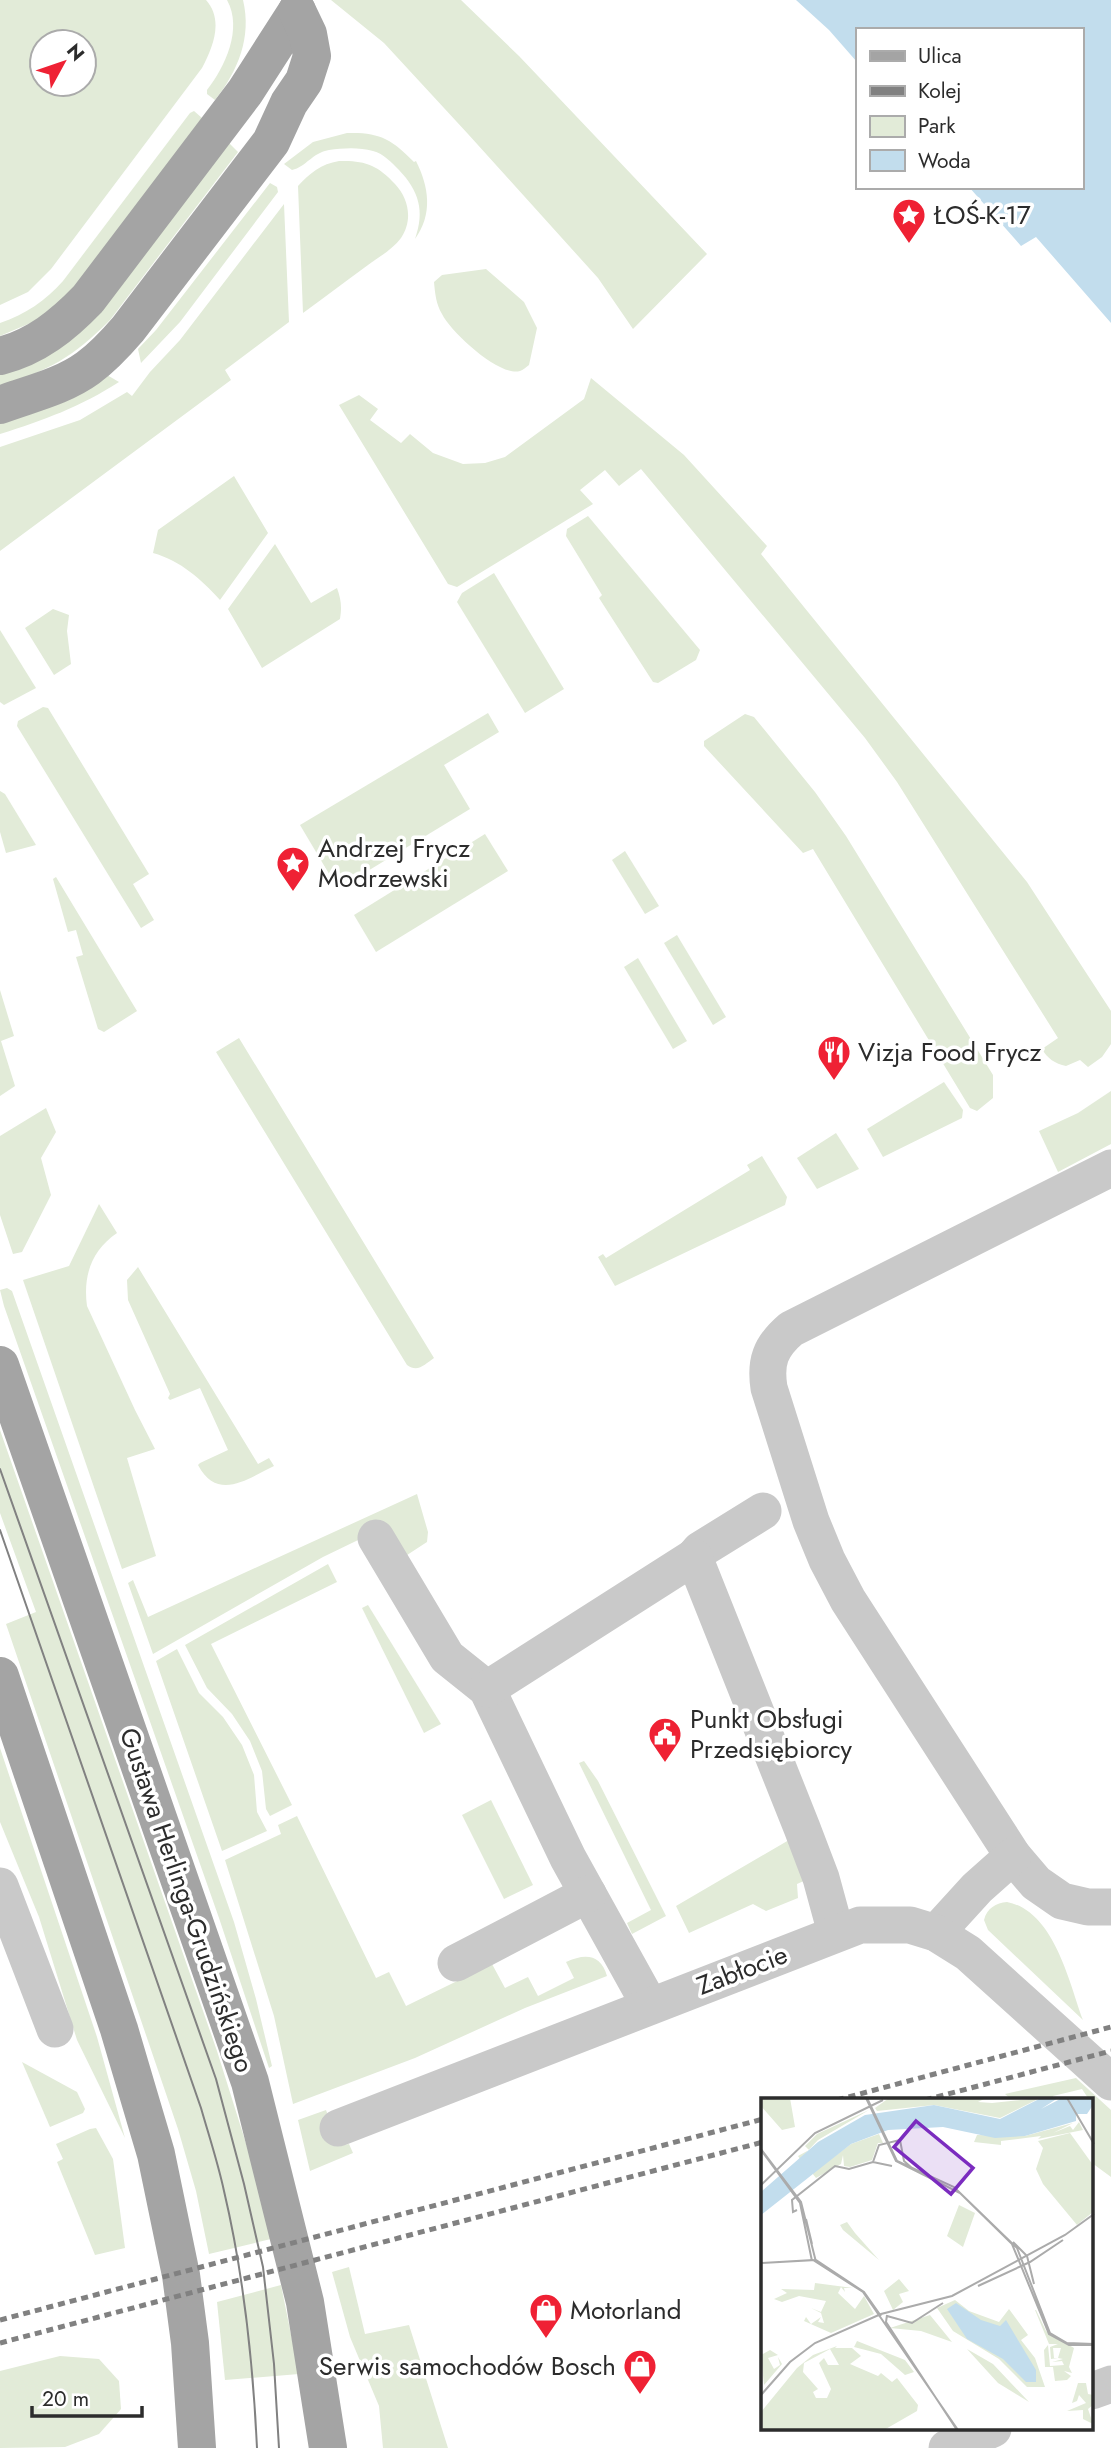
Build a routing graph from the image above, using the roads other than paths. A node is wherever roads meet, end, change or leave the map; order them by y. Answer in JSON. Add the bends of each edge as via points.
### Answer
{"nodes":[{"id":1,"x":0,"y":356,"type":"edge"},
{"id":2,"x":0,"y":405,"type":"edge"},
{"id":3,"x":1111,"y":1168,"type":"edge"},
{"id":4,"x":0,"y":1365,"type":"edge"},
{"id":5,"x":763,"y":1511,"type":"dead end"},
{"id":6,"x":376,"y":1538,"type":"dead end"},
{"id":7,"x":695,"y":1547,"type":"junction"},
{"id":8,"x":0,"y":1676,"type":"edge"},
{"id":9,"x":486,"y":1689,"type":"junction"},
{"id":10,"x":1013,"y":1856,"type":"junction"},
{"id":11,"x":0,"y":1886,"type":"edge"},
{"id":12,"x":587,"y":1894,"type":"junction"},
{"id":13,"x":1111,"y":1907,"type":"edge"},
{"id":14,"x":836,"y":1933,"type":"junction"},
{"id":15,"x":936,"y":1933,"type":"junction"},
{"id":16,"x":456,"y":1963,"type":"dead end"},
{"id":17,"x":650,"y":2006,"type":"junction"},
{"id":18,"x":55,"y":2029,"type":"dead end"},
{"id":19,"x":1111,"y":2082,"type":"edge"},
{"id":20,"x":338,"y":2128,"type":"dead end"},
{"id":21,"x":1111,"y":2384,"type":"edge"},
{"id":22,"x":1094,"y":2390,"type":"edge"},
{"id":23,"x":990,"y":2430,"type":"edge"},
{"id":24,"x":197,"y":2448,"type":"edge"},
{"id":25,"x":328,"y":2448,"type":"edge"},
{"id":26,"x":947,"y":2448,"type":"edge"}],
"edges":[{"from":1,"to":2,"type":"main road","via":[[37,341],[88,299],[244,92],[297,11],[312,56],[304,81],[271,142],[110,349],[71,378]]},
{"from":3,"to":10,"type":"street","via":[[791,1329],[768,1357],[769,1388],[827,1560],[848,1600]]},
{"from":4,"to":25,"type":"main road","name":"Gustawa Herlinga-Grudzińskiego","via":[[250,2082],[304,2302]]},
{"from":5,"to":7,"type":"street"},
{"from":6,"to":9,"type":"street","via":[[447,1657]]},
{"from":7,"to":9,"type":"street"},
{"from":7,"to":14,"type":"street","via":[[821,1878]]},
{"from":8,"to":24,"type":"main road","via":[[119,2029],[156,2154],[181,2275]]},
{"from":9,"to":12,"type":"street"},
{"from":10,"to":13,"type":"street","via":[[1036,1883],[1062,1901]]},
{"from":10,"to":15,"type":"street"},
{"from":11,"to":18,"type":"street"},
{"from":12,"to":16,"type":"street"},
{"from":12,"to":17,"type":"street"},
{"from":14,"to":15,"type":"street","name":"Zabłocie","via":[[886,1923]]},
{"from":14,"to":17,"type":"street","name":"Zabłocie"},
{"from":15,"to":19,"type":"street","name":"Zabłocie","via":[[968,1953]]},
{"from":17,"to":20,"type":"street","name":"Zabłocie"},
{"from":21,"to":22,"type":"street"},
{"from":23,"to":26,"type":"street"}]}
